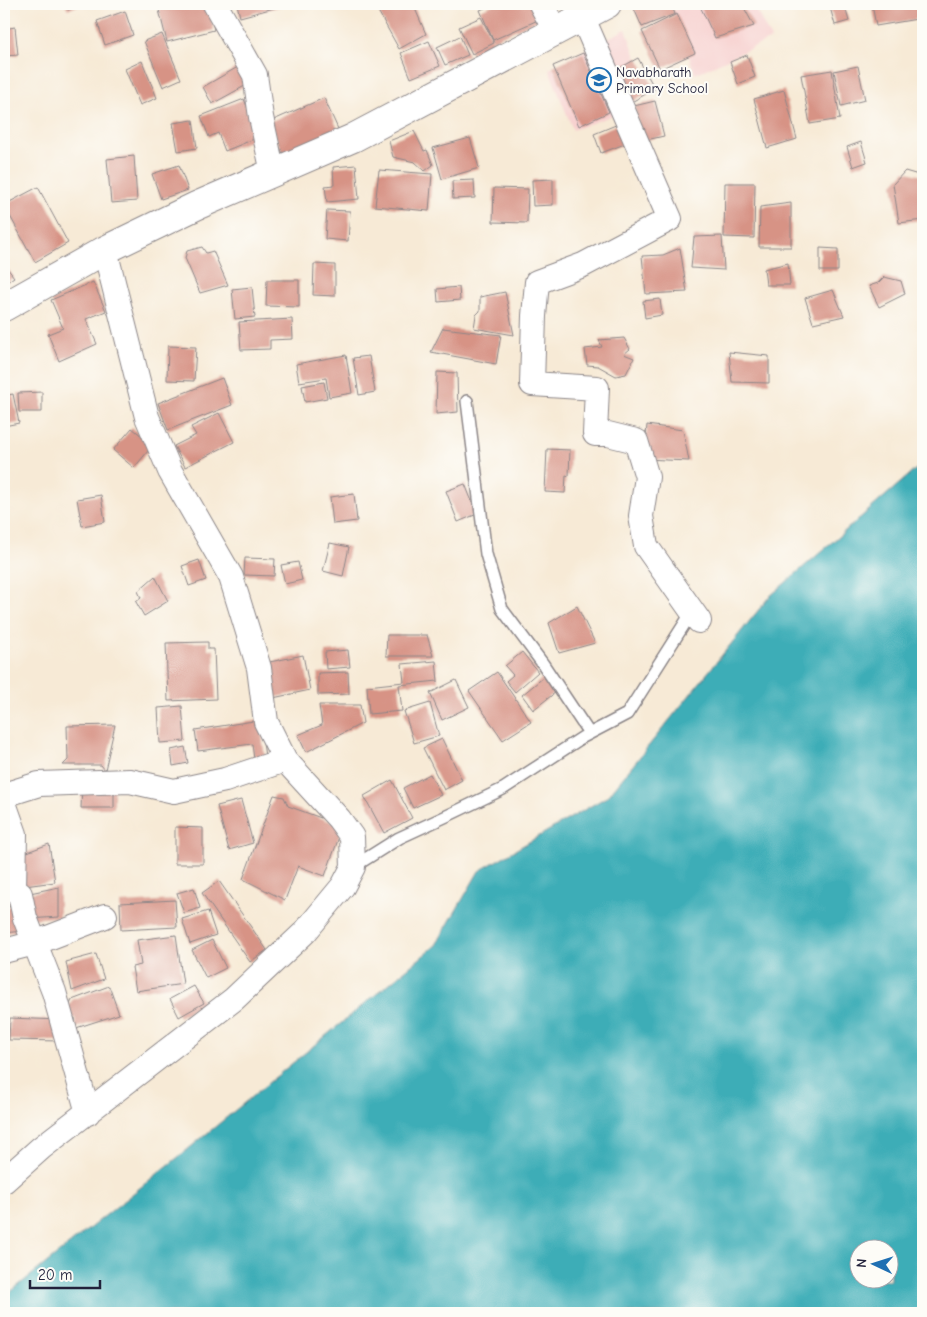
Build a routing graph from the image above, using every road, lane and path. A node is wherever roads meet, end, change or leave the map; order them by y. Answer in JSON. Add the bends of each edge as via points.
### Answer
{"nodes":[{"id":1,"x":215,"y":4,"type":"edge"},
{"id":2,"x":541,"y":4,"type":"edge"},
{"id":3,"x":607,"y":4,"type":"edge"},
{"id":4,"x":582,"y":16,"type":"junction"},
{"id":5,"x":555,"y":30,"type":"junction"},
{"id":6,"x":273,"y":172,"type":"junction"},
{"id":7,"x":105,"y":250,"type":"junction"},
{"id":8,"x":4,"y":307,"type":"edge"},
{"id":9,"x":466,"y":401,"type":"dead end"},
{"id":10,"x":695,"y":617,"type":"joint"},
{"id":11,"x":589,"y":733,"type":"junction"},
{"id":12,"x":285,"y":760,"type":"junction"},
{"id":13,"x":4,"y":795,"type":"edge"},
{"id":14,"x":4,"y":803,"type":"edge"},
{"id":15,"x":353,"y":867,"type":"junction"},
{"id":16,"x":105,"y":916,"type":"dead end"},
{"id":17,"x":35,"y":943,"type":"junction"},
{"id":18,"x":4,"y":951,"type":"edge"},
{"id":19,"x":88,"y":1113,"type":"junction"},
{"id":20,"x":4,"y":1181,"type":"edge"}],
"edges":[{"from":1,"to":6,"type":"street","via":[[255,75],[260,117]]},
{"from":2,"to":5,"type":"street"},
{"from":3,"to":4,"type":"main road"},
{"from":4,"to":5,"type":"main road"},
{"from":4,"to":10,"type":"street","via":[[670,220],[583,265],[536,282],[532,384],[597,388],[595,434],[636,441],[647,477],[641,516],[646,546]]},
{"from":5,"to":6,"type":"main road","via":[[353,138]]},
{"from":6,"to":7,"type":"main road"},
{"from":7,"to":8,"type":"main road"},
{"from":7,"to":12,"type":"street","via":[[148,417],[170,471],[231,577],[259,668],[266,722]]},
{"from":9,"to":11,"type":"lane","via":[[486,554],[502,609]]},
{"from":10,"to":11,"type":"lane","via":[[626,714]]},
{"from":11,"to":15,"type":"lane","via":[[503,789],[399,838]]},
{"from":12,"to":13,"type":"street","via":[[225,780],[174,791],[130,781],[39,784]]},
{"from":12,"to":15,"type":"street","via":[[352,837]]},
{"from":14,"to":17,"type":"street","via":[[15,834],[14,890],[20,894]]},
{"from":15,"to":19,"type":"street","via":[[343,886],[305,932],[234,1000]]},
{"from":16,"to":17,"type":"street"},
{"from":17,"to":18,"type":"street"},
{"from":17,"to":19,"type":"street","via":[[54,992]]},
{"from":19,"to":20,"type":"street"}]}
